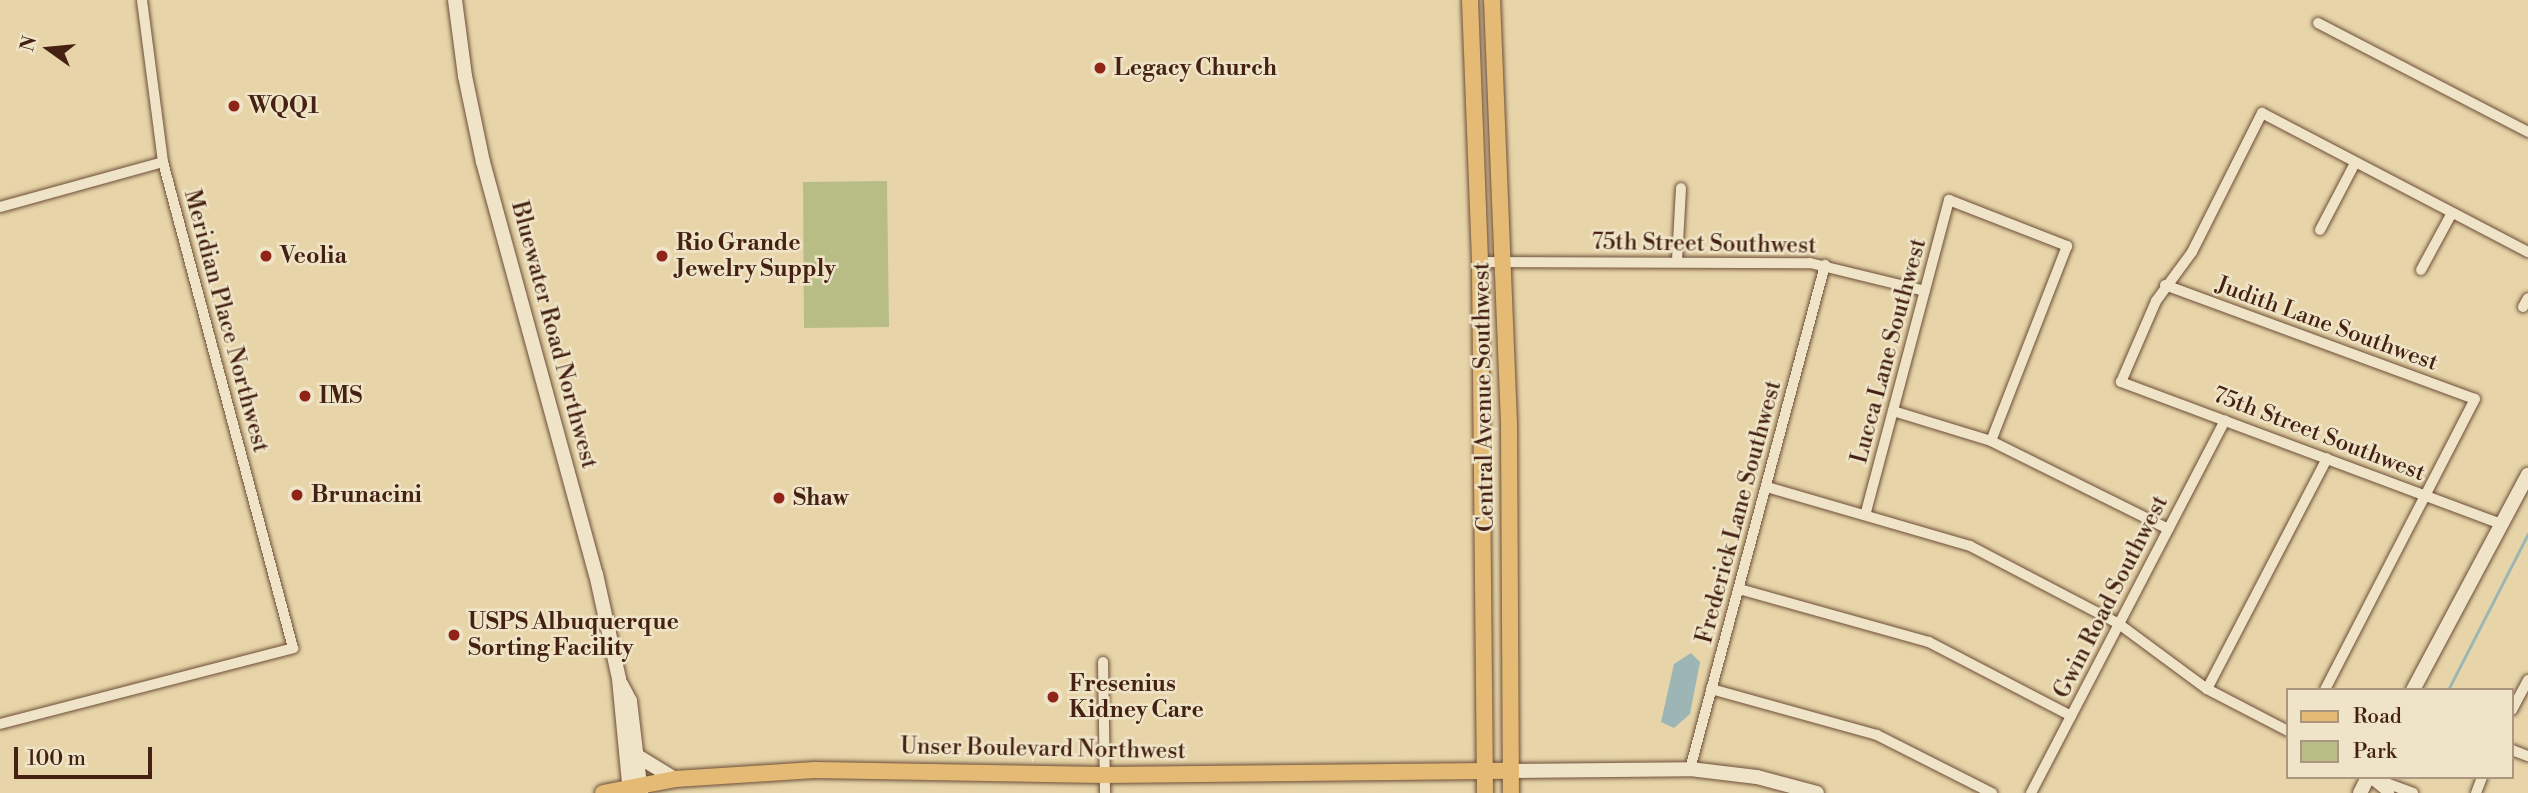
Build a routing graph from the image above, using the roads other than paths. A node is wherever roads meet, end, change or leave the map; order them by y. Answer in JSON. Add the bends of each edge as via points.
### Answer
{"nodes":[{"id":1,"x":142,"y":0,"type":"edge"},
{"id":2,"x":455,"y":0,"type":"edge"},
{"id":3,"x":1470,"y":0,"type":"edge"},
{"id":4,"x":1492,"y":0,"type":"edge"},
{"id":5,"x":2318,"y":23,"type":"dead end"},
{"id":6,"x":2528,"y":132,"type":"edge"},
{"id":7,"x":163,"y":162,"type":"junction"},
{"id":8,"x":2355,"y":163,"type":"junction"},
{"id":9,"x":1681,"y":188,"type":"dead end"},
{"id":10,"x":0,"y":207,"type":"edge"},
{"id":11,"x":2452,"y":213,"type":"junction"},
{"id":12,"x":2320,"y":230,"type":"dead end"},
{"id":13,"x":2528,"y":252,"type":"edge"},
{"id":14,"x":1678,"y":260,"type":"junction"},
{"id":15,"x":1480,"y":262,"type":"junction"},
{"id":16,"x":1505,"y":262,"type":"junction"},
{"id":17,"x":1825,"y":265,"type":"junction"},
{"id":18,"x":2421,"y":270,"type":"dead end"},
{"id":19,"x":2165,"y":285,"type":"junction"},
{"id":20,"x":1925,"y":291,"type":"junction"},
{"id":21,"x":1893,"y":411,"type":"junction"},
{"id":22,"x":2225,"y":419,"type":"junction"},
{"id":23,"x":1991,"y":441,"type":"junction"},
{"id":24,"x":2327,"y":458,"type":"junction"},
{"id":25,"x":2528,"y":475,"type":"edge"},
{"id":26,"x":1767,"y":487,"type":"junction"},
{"id":27,"x":2426,"y":495,"type":"junction"},
{"id":28,"x":1866,"y":512,"type":"junction"},
{"id":29,"x":2501,"y":524,"type":"junction"},
{"id":30,"x":2168,"y":529,"type":"junction"},
{"id":31,"x":1739,"y":589,"type":"junction"},
{"id":32,"x":2119,"y":624,"type":"junction"},
{"id":33,"x":1103,"y":662,"type":"dead end"},
{"id":34,"x":619,"y":679,"type":"junction"},
{"id":35,"x":2528,"y":680,"type":"edge"},
{"id":36,"x":2326,"y":688,"type":"edge"},
{"id":37,"x":2414,"y":688,"type":"edge"},
{"id":38,"x":1711,"y":689,"type":"junction"},
{"id":39,"x":2207,"y":689,"type":"junction"},
{"id":40,"x":2514,"y":706,"type":"edge"},
{"id":41,"x":2071,"y":716,"type":"junction"},
{"id":42,"x":0,"y":724,"type":"edge"},
{"id":43,"x":2286,"y":730,"type":"edge"},
{"id":44,"x":639,"y":757,"type":"junction"},
{"id":45,"x":1690,"y":769,"type":"junction"},
{"id":46,"x":1485,"y":771,"type":"junction"},
{"id":47,"x":1511,"y":771,"type":"junction"},
{"id":48,"x":1104,"y":775,"type":"junction"},
{"id":49,"x":675,"y":779,"type":"junction"},
{"id":50,"x":2372,"y":779,"type":"edge"},
{"id":51,"x":2390,"y":789,"type":"edge"},
{"id":52,"x":635,"y":791,"type":"edge"},
{"id":53,"x":603,"y":793,"type":"edge"},
{"id":54,"x":1105,"y":793,"type":"edge"},
{"id":55,"x":1485,"y":793,"type":"edge"},
{"id":56,"x":1511,"y":793,"type":"edge"},
{"id":57,"x":1816,"y":793,"type":"edge"},
{"id":58,"x":1992,"y":793,"type":"edge"},
{"id":59,"x":2031,"y":793,"type":"edge"},
{"id":60,"x":2413,"y":793,"type":"edge"}],
"edges":[{"from":1,"to":7,"type":"street","name":"Meridian Place Northwest"},
{"from":2,"to":34,"type":"street","name":"Bluewater Road Northwest","via":[[472,117],[596,574]]},
{"from":3,"to":15,"type":"main road"},
{"from":4,"to":16,"type":"main road","name":"Central Avenue Southwest"},
{"from":5,"to":6,"type":"street"},
{"from":7,"to":10,"type":"street"},
{"from":7,"to":42,"type":"street","name":"Meridian Place Northwest","via":[[293,648]]},
{"from":8,"to":11,"type":"street"},
{"from":8,"to":12,"type":"street"},
{"from":8,"to":19,"type":"street","via":[[2262,113],[2192,252]]},
{"from":9,"to":14,"type":"street"},
{"from":11,"to":13,"type":"street"},
{"from":11,"to":18,"type":"street"},
{"from":14,"to":16,"type":"street","name":"75th Street Southwest"},
{"from":14,"to":17,"type":"street","name":"75th Street Southwest"},
{"from":15,"to":16,"type":"street","name":"75th Street Southwest"},
{"from":15,"to":46,"type":"main road"},
{"from":16,"to":47,"type":"main road","name":"Central Avenue Southwest"},
{"from":17,"to":20,"type":"street","name":"75th Street Southwest"},
{"from":17,"to":26,"type":"street","name":"Frederick Lane Southwest"},
{"from":19,"to":22,"type":"street","name":"75th Street Southwest","via":[[2122,382]]},
{"from":19,"to":27,"type":"street","name":"Judith Lane Southwest","via":[[2475,399]]},
{"from":20,"to":21,"type":"street","name":"Lucca Lane Southwest"},
{"from":20,"to":23,"type":"street","name":"Lucca Lane Southwest","via":[[1949,200],[2067,246]]},
{"from":21,"to":23,"type":"street"},
{"from":21,"to":28,"type":"street","name":"Lucca Lane Southwest"},
{"from":22,"to":24,"type":"street","name":"75th Street Southwest"},
{"from":22,"to":30,"type":"street","name":"Gwin Road Southwest"},
{"from":23,"to":30,"type":"street"},
{"from":24,"to":27,"type":"street","name":"75th Street Southwest"},
{"from":24,"to":39,"type":"street"},
{"from":25,"to":29,"type":"street"},
{"from":26,"to":28,"type":"street"},
{"from":26,"to":31,"type":"street","name":"Frederick Lane Southwest"},
{"from":27,"to":29,"type":"street","name":"75th Street Southwest"},
{"from":27,"to":36,"type":"street"},
{"from":28,"to":32,"type":"street","via":[[1970,546]]},
{"from":29,"to":37,"type":"street"},
{"from":30,"to":32,"type":"street","name":"Gwin Road Southwest"},
{"from":31,"to":38,"type":"street","name":"Frederick Lane Southwest"},
{"from":31,"to":41,"type":"street","via":[[1905,633]]},
{"from":32,"to":39,"type":"street"},
{"from":32,"to":41,"type":"street","name":"Gwin Road Southwest"},
{"from":33,"to":48,"type":"street"},
{"from":34,"to":44,"type":"street","name":"Bluewater Road Northwest","via":[[630,701]]},
{"from":34,"to":52,"type":"street","name":"Bluewater Road Northwest"},
{"from":35,"to":40,"type":"street"},
{"from":38,"to":45,"type":"street","name":"Frederick Lane Southwest"},
{"from":38,"to":58,"type":"street","via":[[1877,735]]},
{"from":39,"to":43,"type":"street"},
{"from":41,"to":59,"type":"street","name":"Gwin Road Southwest"},
{"from":44,"to":49,"type":"street"},
{"from":44,"to":52,"type":"street","name":"Bluewater Road Northwest"},
{"from":45,"to":47,"type":"street"},
{"from":45,"to":57,"type":"street","via":[[1757,777]]},
{"from":46,"to":47,"type":"main road","name":"Unser Boulevard Northwest"},
{"from":46,"to":48,"type":"main road","name":"Unser Boulevard Northwest"},
{"from":46,"to":55,"type":"main road"},
{"from":47,"to":56,"type":"main road","name":"Central Avenue Southwest"},
{"from":48,"to":49,"type":"main road","name":"Unser Boulevard Northwest","via":[[815,770]]},
{"from":48,"to":54,"type":"street"},
{"from":49,"to":52,"type":"main road","name":"Unser Boulevard Northwest"},
{"from":50,"to":51,"type":"street"},
{"from":51,"to":60,"type":"street"},
{"from":52,"to":53,"type":"main road","name":"Unser Boulevard Northwest"}]}
